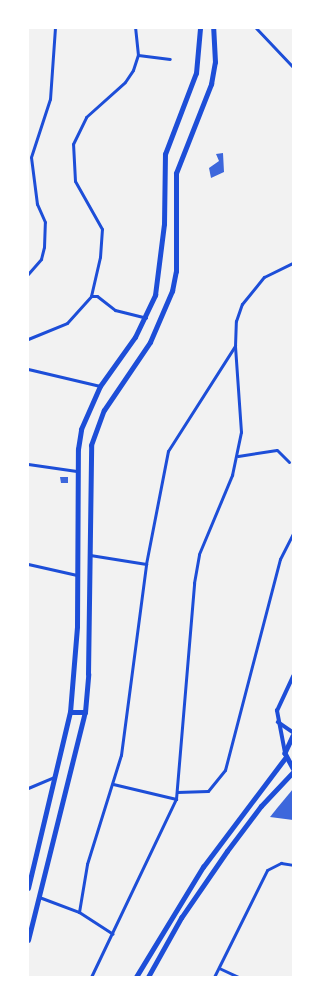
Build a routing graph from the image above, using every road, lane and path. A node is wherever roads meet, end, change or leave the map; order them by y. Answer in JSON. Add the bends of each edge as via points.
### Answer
{"nodes":[{"id":1,"x":55,"y":28,"type":"edge"},
{"id":2,"x":135,"y":28,"type":"edge"},
{"id":3,"x":200,"y":28,"type":"edge"},
{"id":4,"x":213,"y":28,"type":"edge"},
{"id":5,"x":256,"y":28,"type":"edge"},
{"id":6,"x":138,"y":55,"type":"junction"},
{"id":7,"x":170,"y":59,"type":"dead end"},
{"id":8,"x":293,"y":67,"type":"edge"},
{"id":9,"x":293,"y":263,"type":"edge"},
{"id":10,"x":28,"y":274,"type":"edge"},
{"id":11,"x":90,"y":296,"type":"junction"},
{"id":12,"x":146,"y":318,"type":"junction"},
{"id":13,"x":28,"y":339,"type":"edge"},
{"id":14,"x":235,"y":346,"type":"junction"},
{"id":15,"x":28,"y":370,"type":"edge"},
{"id":16,"x":100,"y":386,"type":"junction"},
{"id":17,"x":238,"y":456,"type":"junction"},
{"id":18,"x":289,"y":462,"type":"dead end"},
{"id":19,"x":28,"y":464,"type":"edge"},
{"id":20,"x":77,"y":471,"type":"junction"},
{"id":21,"x":293,"y":533,"type":"edge"},
{"id":22,"x":90,"y":555,"type":"junction"},
{"id":23,"x":28,"y":564,"type":"edge"},
{"id":24,"x":146,"y":564,"type":"junction"},
{"id":25,"x":77,"y":575,"type":"junction"},
{"id":26,"x":293,"y":676,"type":"edge"},
{"id":27,"x":70,"y":712,"type":"junction"},
{"id":28,"x":85,"y":712,"type":"junction"},
{"id":29,"x":278,"y":722,"type":"junction"},
{"id":30,"x":293,"y":732,"type":"edge"},
{"id":31,"x":293,"y":736,"type":"edge"},
{"id":32,"x":285,"y":756,"type":"junction"},
{"id":33,"x":293,"y":768,"type":"edge"},
{"id":34,"x":293,"y":772,"type":"edge"},
{"id":35,"x":56,"y":777,"type":"junction"},
{"id":36,"x":113,"y":784,"type":"junction"},
{"id":37,"x":28,"y":788,"type":"edge"},
{"id":38,"x":177,"y":792,"type":"junction"},
{"id":39,"x":176,"y":799,"type":"junction"},
{"id":40,"x":293,"y":865,"type":"edge"},
{"id":41,"x":28,"y":888,"type":"edge"},
{"id":42,"x":39,"y":897,"type":"junction"},
{"id":43,"x":79,"y":912,"type":"junction"},
{"id":44,"x":113,"y":934,"type":"junction"},
{"id":45,"x":28,"y":940,"type":"edge"},
{"id":46,"x":219,"y":968,"type":"junction"},
{"id":47,"x":91,"y":977,"type":"edge"},
{"id":48,"x":136,"y":977,"type":"edge"},
{"id":49,"x":148,"y":977,"type":"edge"},
{"id":50,"x":214,"y":977,"type":"edge"},
{"id":51,"x":238,"y":977,"type":"edge"}],
"edges":[{"from":1,"to":10,"type":"street","via":[[50,99],[31,157],[37,204],[45,222],[44,247],[41,259]]},
{"from":2,"to":6,"type":"street"},
{"from":3,"to":12,"type":"highway","via":[[196,73],[165,154],[162,261],[155,295]]},
{"from":4,"to":22,"type":"highway","via":[[215,62],[211,84],[176,173],[176,271],[172,291],[150,342],[104,410],[90,445]]},
{"from":5,"to":8,"type":"street"},
{"from":6,"to":7,"type":"street"},
{"from":6,"to":11,"type":"street","via":[[125,82],[86,117],[73,144],[75,181],[98,220],[103,238]]},
{"from":9,"to":14,"type":"street","via":[[254,286],[236,321]]},
{"from":11,"to":12,"type":"street","via":[[97,296],[115,310]]},
{"from":11,"to":13,"type":"street","via":[[67,323]]},
{"from":12,"to":16,"type":"highway"},
{"from":14,"to":17,"type":"street","via":[[241,412]]},
{"from":14,"to":24,"type":"street","via":[[168,451]]},
{"from":15,"to":16,"type":"street"},
{"from":16,"to":20,"type":"highway","via":[[81,430]]},
{"from":17,"to":18,"type":"street","via":[[278,450]]},
{"from":17,"to":38,"type":"street","via":[[199,554],[195,576]]},
{"from":19,"to":20,"type":"street"},
{"from":20,"to":25,"type":"highway"},
{"from":21,"to":38,"type":"street","via":[[280,559],[225,770],[208,791]]},
{"from":22,"to":24,"type":"street"},
{"from":22,"to":28,"type":"highway"},
{"from":23,"to":25,"type":"street"},
{"from":24,"to":36,"type":"street","via":[[120,755]]},
{"from":25,"to":27,"type":"highway","via":[[78,626]]},
{"from":26,"to":29,"type":"street","via":[[279,703]]},
{"from":27,"to":28,"type":"highway"},
{"from":27,"to":35,"type":"highway"},
{"from":28,"to":42,"type":"highway"},
{"from":29,"to":30,"type":"street"},
{"from":29,"to":32,"type":"street"},
{"from":31,"to":32,"type":"main road"},
{"from":32,"to":33,"type":"main road"},
{"from":32,"to":48,"type":"main road","via":[[203,866]]},
{"from":34,"to":49,"type":"main road","via":[[261,806],[222,858]]},
{"from":35,"to":37,"type":"street"},
{"from":35,"to":41,"type":"highway"},
{"from":36,"to":39,"type":"street"},
{"from":36,"to":43,"type":"street","via":[[87,864]]},
{"from":38,"to":39,"type":"street"},
{"from":39,"to":44,"type":"street"},
{"from":40,"to":46,"type":"street","via":[[281,863],[267,870]]},
{"from":42,"to":43,"type":"street"},
{"from":42,"to":45,"type":"highway"},
{"from":43,"to":44,"type":"street"},
{"from":44,"to":47,"type":"street"},
{"from":46,"to":50,"type":"street"},
{"from":46,"to":51,"type":"street"}]}
